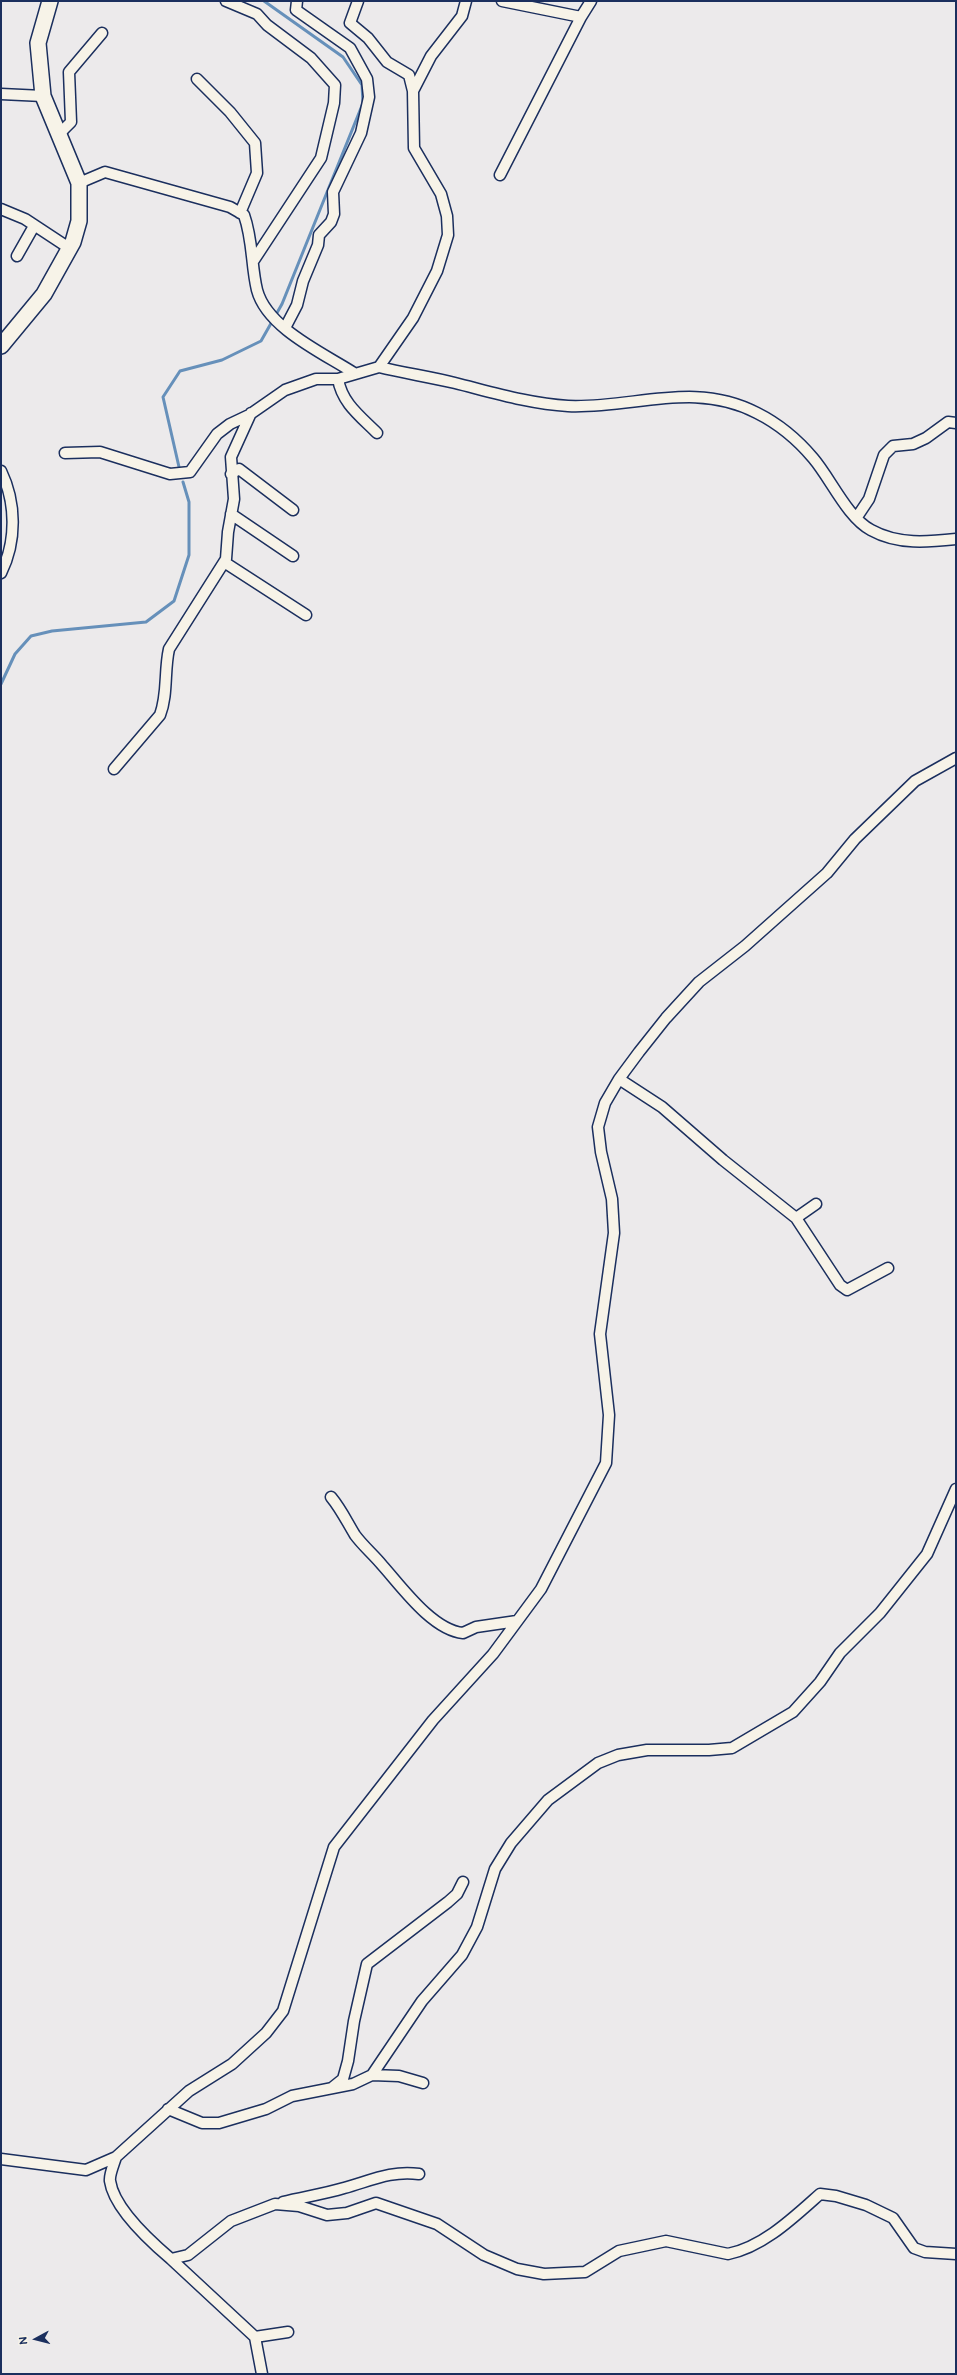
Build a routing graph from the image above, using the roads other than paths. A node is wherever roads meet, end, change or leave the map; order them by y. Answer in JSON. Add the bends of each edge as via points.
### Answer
{"nodes":[{"id":1,"x":50,"y":1,"type":"edge"},
{"id":2,"x":226,"y":1,"type":"edge"},
{"id":3,"x":297,"y":1,"type":"edge"},
{"id":4,"x":358,"y":1,"type":"edge"},
{"id":5,"x":466,"y":1,"type":"edge"},
{"id":6,"x":502,"y":1,"type":"edge"},
{"id":7,"x":591,"y":1,"type":"edge"},
{"id":8,"x":581,"y":17,"type":"junction"},
{"id":9,"x":102,"y":33,"type":"dead end"},
{"id":10,"x":196,"y":79,"type":"dead end"},
{"id":11,"x":413,"y":90,"type":"junction"},
{"id":12,"x":1,"y":94,"type":"edge"},
{"id":13,"x":43,"y":96,"type":"junction"},
{"id":14,"x":59,"y":134,"type":"junction"},
{"id":15,"x":500,"y":175,"type":"dead end"},
{"id":16,"x":79,"y":183,"type":"junction"},
{"id":17,"x":1,"y":209,"type":"edge"},
{"id":18,"x":240,"y":213,"type":"junction"},
{"id":19,"x":34,"y":226,"type":"junction"},
{"id":20,"x":70,"y":248,"type":"junction"},
{"id":21,"x":16,"y":256,"type":"dead end"},
{"id":22,"x":254,"y":260,"type":"junction"},
{"id":23,"x":282,"y":325,"type":"junction"},
{"id":24,"x":1,"y":346,"type":"edge"},
{"id":25,"x":380,"y":367,"type":"junction"},
{"id":26,"x":354,"y":373,"type":"junction"},
{"id":27,"x":338,"y":379,"type":"junction"},
{"id":28,"x":251,"y":413,"type":"junction"},
{"id":29,"x":956,"y":423,"type":"edge"},
{"id":30,"x":377,"y":433,"type":"dead end"},
{"id":31,"x":65,"y":453,"type":"dead end"},
{"id":32,"x":1,"y":471,"type":"edge"},
{"id":33,"x":231,"y":474,"type":"junction"},
{"id":34,"x":293,"y":510,"type":"dead end"},
{"id":35,"x":231,"y":514,"type":"junction"},
{"id":36,"x":857,"y":517,"type":"junction"},
{"id":37,"x":956,"y":539,"type":"edge"},
{"id":38,"x":293,"y":556,"type":"dead end"},
{"id":39,"x":224,"y":562,"type":"junction"},
{"id":40,"x":1,"y":573,"type":"edge"},
{"id":41,"x":306,"y":615,"type":"dead end"},
{"id":42,"x":956,"y":758,"type":"edge"},
{"id":43,"x":114,"y":769,"type":"dead end"},
{"id":44,"x":619,"y":1079,"type":"junction"},
{"id":45,"x":816,"y":1204,"type":"dead end"},
{"id":46,"x":796,"y":1218,"type":"junction"},
{"id":47,"x":888,"y":1268,"type":"dead end"},
{"id":48,"x":956,"y":1489,"type":"edge"},
{"id":49,"x":330,"y":1497,"type":"dead end"},
{"id":50,"x":517,"y":1622,"type":"junction"},
{"id":51,"x":463,"y":1882,"type":"dead end"},
{"id":52,"x":372,"y":2075,"type":"junction"},
{"id":53,"x":423,"y":2083,"type":"dead end"},
{"id":54,"x":330,"y":2090,"type":"junction"},
{"id":55,"x":168,"y":2109,"type":"junction"},
{"id":56,"x":116,"y":2157,"type":"junction"},
{"id":57,"x":1,"y":2159,"type":"edge"},
{"id":58,"x":419,"y":2174,"type":"dead end"},
{"id":59,"x":275,"y":2204,"type":"junction"},
{"id":60,"x":956,"y":2254,"type":"edge"},
{"id":61,"x":172,"y":2259,"type":"junction"},
{"id":62,"x":288,"y":2332,"type":"dead end"},
{"id":63,"x":255,"y":2337,"type":"junction"},
{"id":64,"x":262,"y":2374,"type":"edge"}],
"edges":[{"from":1,"to":13,"type":"street","via":[[38,43]]},
{"from":2,"to":22,"type":"street","via":[[257,14],[267,25],[311,58],[335,85],[334,102],[321,158]]},
{"from":3,"to":23,"type":"street","via":[[296,10],[350,48],[367,78],[369,97],[361,133],[333,192],[334,214],[331,222],[319,236],[318,246],[303,281],[297,305]]},
{"from":4,"to":11,"type":"street","via":[[350,23],[368,38],[387,62],[409,75]]},
{"from":5,"to":11,"type":"street","via":[[462,16],[431,56]]},
{"from":6,"to":8,"type":"street"},
{"from":7,"to":8,"type":"street"},
{"from":8,"to":15,"type":"street"},
{"from":9,"to":14,"type":"street","via":[[69,72],[71,122]]},
{"from":10,"to":18,"type":"street","via":[[230,112],[255,143],[257,173]]},
{"from":11,"to":25,"type":"street","via":[[414,148],[440,194],[447,216],[448,235],[437,271],[413,318]]},
{"from":12,"to":13,"type":"street"},
{"from":13,"to":14,"type":"street"},
{"from":14,"to":16,"type":"street"},
{"from":16,"to":18,"type":"street","via":[[105,172]]},
{"from":16,"to":20,"type":"street","via":[[79,221]]},
{"from":17,"to":19,"type":"street","via":[[25,219]]},
{"from":18,"to":22,"type":"street","via":[[244,215],[248,228]]},
{"from":19,"to":20,"type":"street"},
{"from":19,"to":21,"type":"street"},
{"from":20,"to":24,"type":"street","via":[[44,294]]},
{"from":22,"to":23,"type":"street","via":[[257,289],[263,305]]},
{"from":23,"to":26,"type":"street"},
{"from":25,"to":26,"type":"street"},
{"from":25,"to":36,"type":"street","via":[[453,382],[508,397],[567,406],[685,395],[720,399],[756,412],[789,432],[814,459]]},
{"from":26,"to":27,"type":"street"},
{"from":27,"to":28,"type":"street","via":[[316,379],[285,390]]},
{"from":27,"to":30,"type":"street","via":[[340,392],[346,402]]},
{"from":28,"to":31,"type":"street","via":[[217,434],[190,472],[170,474],[100,452]]},
{"from":28,"to":33,"type":"street","via":[[234,446]]},
{"from":29,"to":36,"type":"street","via":[[948,422],[913,444],[893,446],[884,455],[869,498]]},
{"from":32,"to":40,"type":"street","via":[[8,486],[14,524]]},
{"from":33,"to":34,"type":"street","via":[[239,469]]},
{"from":33,"to":35,"type":"street","via":[[234,499]]},
{"from":35,"to":38,"type":"street"},
{"from":35,"to":39,"type":"street"},
{"from":36,"to":37,"type":"street","via":[[870,530],[894,539],[923,542]]},
{"from":39,"to":41,"type":"street"},
{"from":39,"to":43,"type":"street","via":[[169,649],[164,704],[160,715]]},
{"from":42,"to":44,"type":"street","via":[[915,781],[855,839],[827,873],[745,946],[699,982],[666,1018]]},
{"from":44,"to":46,"type":"street","via":[[662,1108]]},
{"from":44,"to":50,"type":"street","via":[[605,1103],[598,1127],[612,1199],[614,1233],[600,1334],[609,1415],[606,1463],[541,1589]]},
{"from":45,"to":46,"type":"street"},
{"from":46,"to":47,"type":"street","via":[[840,1285],[847,1290]]},
{"from":48,"to":52,"type":"street","via":[[927,1554],[880,1613],[840,1652],[820,1682],[793,1712],[732,1748],[646,1750],[618,1755],[598,1763],[548,1800],[511,1843],[495,1869],[476,1927],[462,1955],[422,2001]]},
{"from":49,"to":50,"type":"street","via":[[347,1518],[355,1535],[398,1586],[447,1628],[463,1633],[476,1627]]},
{"from":50,"to":55,"type":"street","via":[[433,1720],[334,1847],[283,2011],[266,2033],[232,2064],[189,2091]]},
{"from":51,"to":54,"type":"street","via":[[457,1894],[448,1902],[367,1964],[343,2079]]},
{"from":52,"to":53,"type":"street","via":[[399,2076]]},
{"from":52,"to":54,"type":"street","via":[[353,2084]]},
{"from":54,"to":55,"type":"street","via":[[292,2096],[266,2110],[219,2123],[202,2123]]},
{"from":55,"to":56,"type":"street"},
{"from":56,"to":57,"type":"street","via":[[86,2170]]},
{"from":56,"to":61,"type":"street","via":[[110,2181],[117,2199],[136,2225]]},
{"from":58,"to":59,"type":"street","via":[[406,2172],[376,2177],[343,2188]]},
{"from":59,"to":60,"type":"street","via":[[298,2206],[327,2215],[347,2213],[376,2203],[438,2224],[484,2255],[517,2269],[544,2274],[585,2272],[619,2251],[666,2241],[728,2254],[738,2252],[755,2245],[820,2194],[836,2196],[893,2218],[914,2248],[925,2252]]},
{"from":59,"to":61,"type":"street","via":[[231,2221],[188,2255]]},
{"from":61,"to":63,"type":"street"},
{"from":62,"to":63,"type":"street"},
{"from":63,"to":64,"type":"street"}]}
